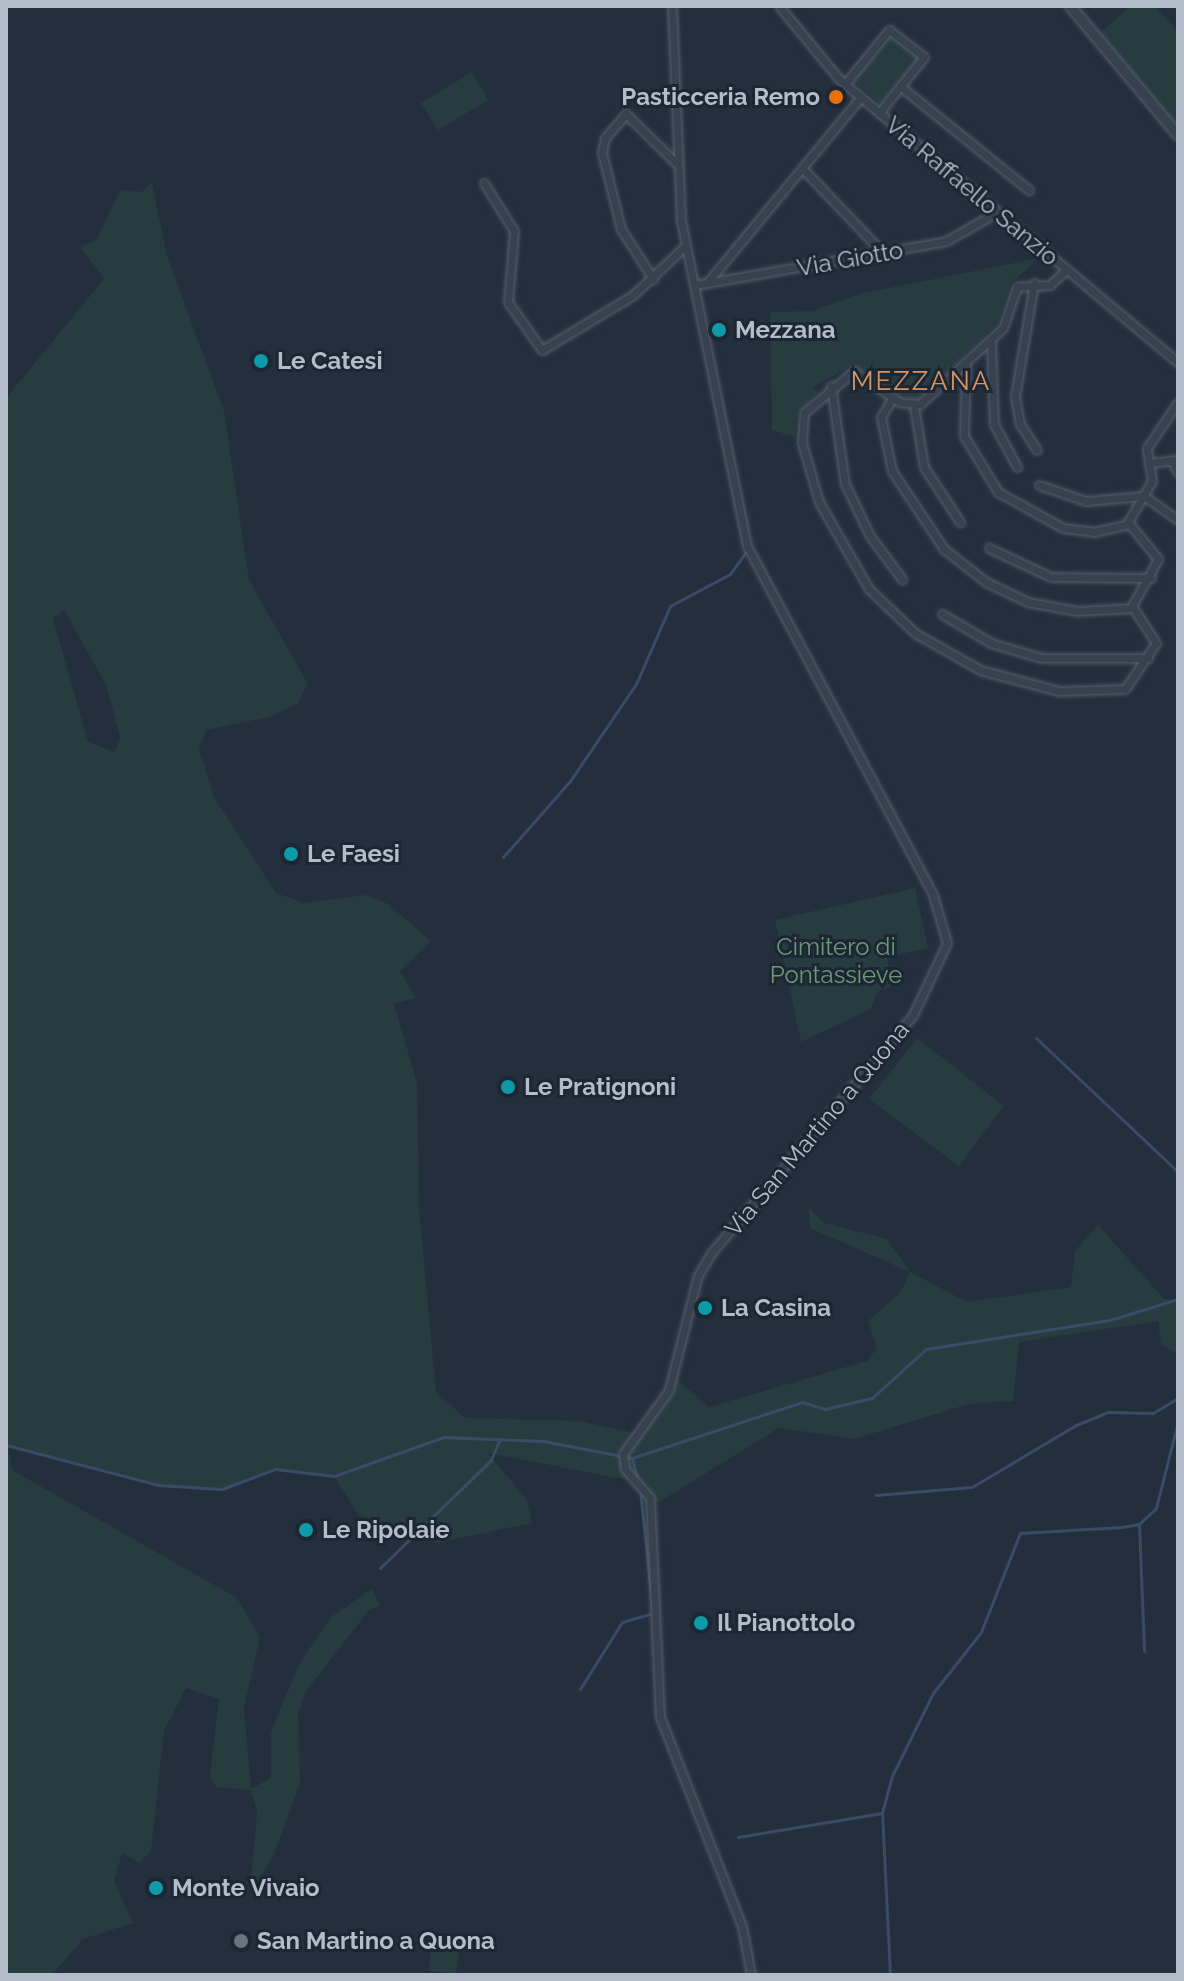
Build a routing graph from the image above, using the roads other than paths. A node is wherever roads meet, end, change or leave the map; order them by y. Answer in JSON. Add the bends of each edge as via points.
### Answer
{"nodes":[{"id":1,"x":672,"y":6,"type":"edge"},
{"id":2,"x":779,"y":6,"type":"edge"},
{"id":3,"x":1070,"y":6,"type":"edge"},
{"id":4,"x":845,"y":84,"type":"junction"},
{"id":5,"x":900,"y":86,"type":"junction"},
{"id":6,"x":861,"y":97,"type":"junction"},
{"id":7,"x":879,"y":113,"type":"junction"},
{"id":8,"x":1178,"y":135,"type":"edge"},
{"id":9,"x":676,"y":163,"type":"junction"},
{"id":10,"x":803,"y":169,"type":"junction"},
{"id":11,"x":484,"y":183,"type":"dead end"},
{"id":12,"x":1029,"y":190,"type":"dead end"},
{"id":13,"x":997,"y":212,"type":"junction"},
{"id":14,"x":686,"y":245,"type":"junction"},
{"id":15,"x":882,"y":252,"type":"junction"},
{"id":16,"x":1066,"y":270,"type":"junction"},
{"id":17,"x":710,"y":273,"type":"junction"},
{"id":18,"x":653,"y":279,"type":"junction"},
{"id":19,"x":700,"y":282,"type":"junction"},
{"id":20,"x":1034,"y":283,"type":"junction"},
{"id":21,"x":991,"y":340,"type":"junction"},
{"id":22,"x":1178,"y":362,"type":"edge"},
{"id":23,"x":966,"y":363,"type":"junction"},
{"id":24,"x":831,"y":386,"type":"junction"},
{"id":25,"x":893,"y":397,"type":"junction"},
{"id":26,"x":1178,"y":402,"type":"edge"},
{"id":27,"x":914,"y":406,"type":"junction"},
{"id":28,"x":1037,"y":450,"type":"dead end"},
{"id":29,"x":1175,"y":460,"type":"edge"},
{"id":30,"x":1149,"y":463,"type":"junction"},
{"id":31,"x":1017,"y":467,"type":"dead end"},
{"id":32,"x":1178,"y":473,"type":"edge"},
{"id":33,"x":1039,"y":485,"type":"dead end"},
{"id":34,"x":1144,"y":496,"type":"junction"},
{"id":35,"x":1178,"y":520,"type":"edge"},
{"id":36,"x":960,"y":522,"type":"dead end"},
{"id":37,"x":1128,"y":524,"type":"junction"},
{"id":38,"x":989,"y":548,"type":"dead end"},
{"id":39,"x":1151,"y":578,"type":"junction"},
{"id":40,"x":902,"y":579,"type":"dead end"},
{"id":41,"x":1132,"y":608,"type":"junction"},
{"id":42,"x":942,"y":614,"type":"dead end"},
{"id":43,"x":1148,"y":658,"type":"junction"},
{"id":44,"x":751,"y":1975,"type":"edge"}],
"edges":[{"from":1,"to":9,"type":"street","name":"Via San Martino a Quona"},
{"from":2,"to":4,"type":"street","name":"Via Raffaello Sanzio"},
{"from":3,"to":8,"type":"street"},
{"from":4,"to":5,"type":"street","via":[[889,30],[924,57]]},
{"from":4,"to":6,"type":"street","name":"Via Raffaello Sanzio"},
{"from":5,"to":7,"type":"street"},
{"from":5,"to":12,"type":"street"},
{"from":6,"to":7,"type":"street","name":"Via Raffaello Sanzio"},
{"from":6,"to":10,"type":"street"},
{"from":7,"to":13,"type":"street","name":"Via Raffaello Sanzio"},
{"from":9,"to":14,"type":"street","name":"Via San Martino a Quona"},
{"from":9,"to":18,"type":"street","via":[[626,114],[605,138],[621,229]]},
{"from":10,"to":15,"type":"street"},
{"from":10,"to":17,"type":"street"},
{"from":11,"to":18,"type":"street","via":[[514,231],[508,302],[542,350]]},
{"from":13,"to":15,"type":"street","name":"Via Giotto","via":[[946,241]]},
{"from":13,"to":16,"type":"street","name":"Via Raffaello Sanzio"},
{"from":14,"to":18,"type":"street"},
{"from":14,"to":19,"type":"street","name":"Via San Martino a Quona"},
{"from":15,"to":19,"type":"street","name":"Via Giotto"},
{"from":16,"to":20,"type":"street","via":[[1050,285]]},
{"from":16,"to":22,"type":"street","name":"Via Raffaello Sanzio"},
{"from":17,"to":19,"type":"street"},
{"from":17,"to":19,"type":"street"},
{"from":19,"to":44,"type":"street","name":"Via San Martino a Quona","via":[[747,546],[933,895],[947,943],[913,1015],[712,1252],[698,1275],[669,1390],[623,1454],[625,1469],[650,1498],[660,1717],[742,1926]]},
{"from":20,"to":21,"type":"street","via":[[1016,289],[1007,321]]},
{"from":20,"to":28,"type":"street","via":[[1015,396],[1021,428]]},
{"from":21,"to":23,"type":"street"},
{"from":21,"to":31,"type":"street","via":[[994,424]]},
{"from":23,"to":27,"type":"street"},
{"from":23,"to":37,"type":"street","via":[[964,436],[1005,499],[1068,529]]},
{"from":24,"to":25,"type":"street","via":[[860,371]]},
{"from":24,"to":40,"type":"street","via":[[847,490]]},
{"from":24,"to":43,"type":"street","via":[[800,422],[811,478],[848,560],[900,621],[962,662],[1036,688],[1117,692]]},
{"from":25,"to":27,"type":"street"},
{"from":25,"to":41,"type":"street","via":[[881,417],[892,471],[944,549],[963,566],[1035,604],[1083,612]]},
{"from":26,"to":30,"type":"street","via":[[1147,448]]},
{"from":27,"to":36,"type":"street","via":[[923,463]]},
{"from":29,"to":30,"type":"street"},
{"from":29,"to":32,"type":"street"},
{"from":30,"to":34,"type":"street","via":[[1153,478]]},
{"from":33,"to":34,"type":"street","via":[[1086,501]]},
{"from":34,"to":35,"type":"street"},
{"from":34,"to":37,"type":"street"},
{"from":37,"to":39,"type":"street","via":[[1157,556]]},
{"from":38,"to":39,"type":"street","via":[[1051,577]]},
{"from":39,"to":41,"type":"street"},
{"from":41,"to":43,"type":"street","via":[[1155,635]]},
{"from":42,"to":43,"type":"street","via":[[991,643],[1041,658]]}]}
